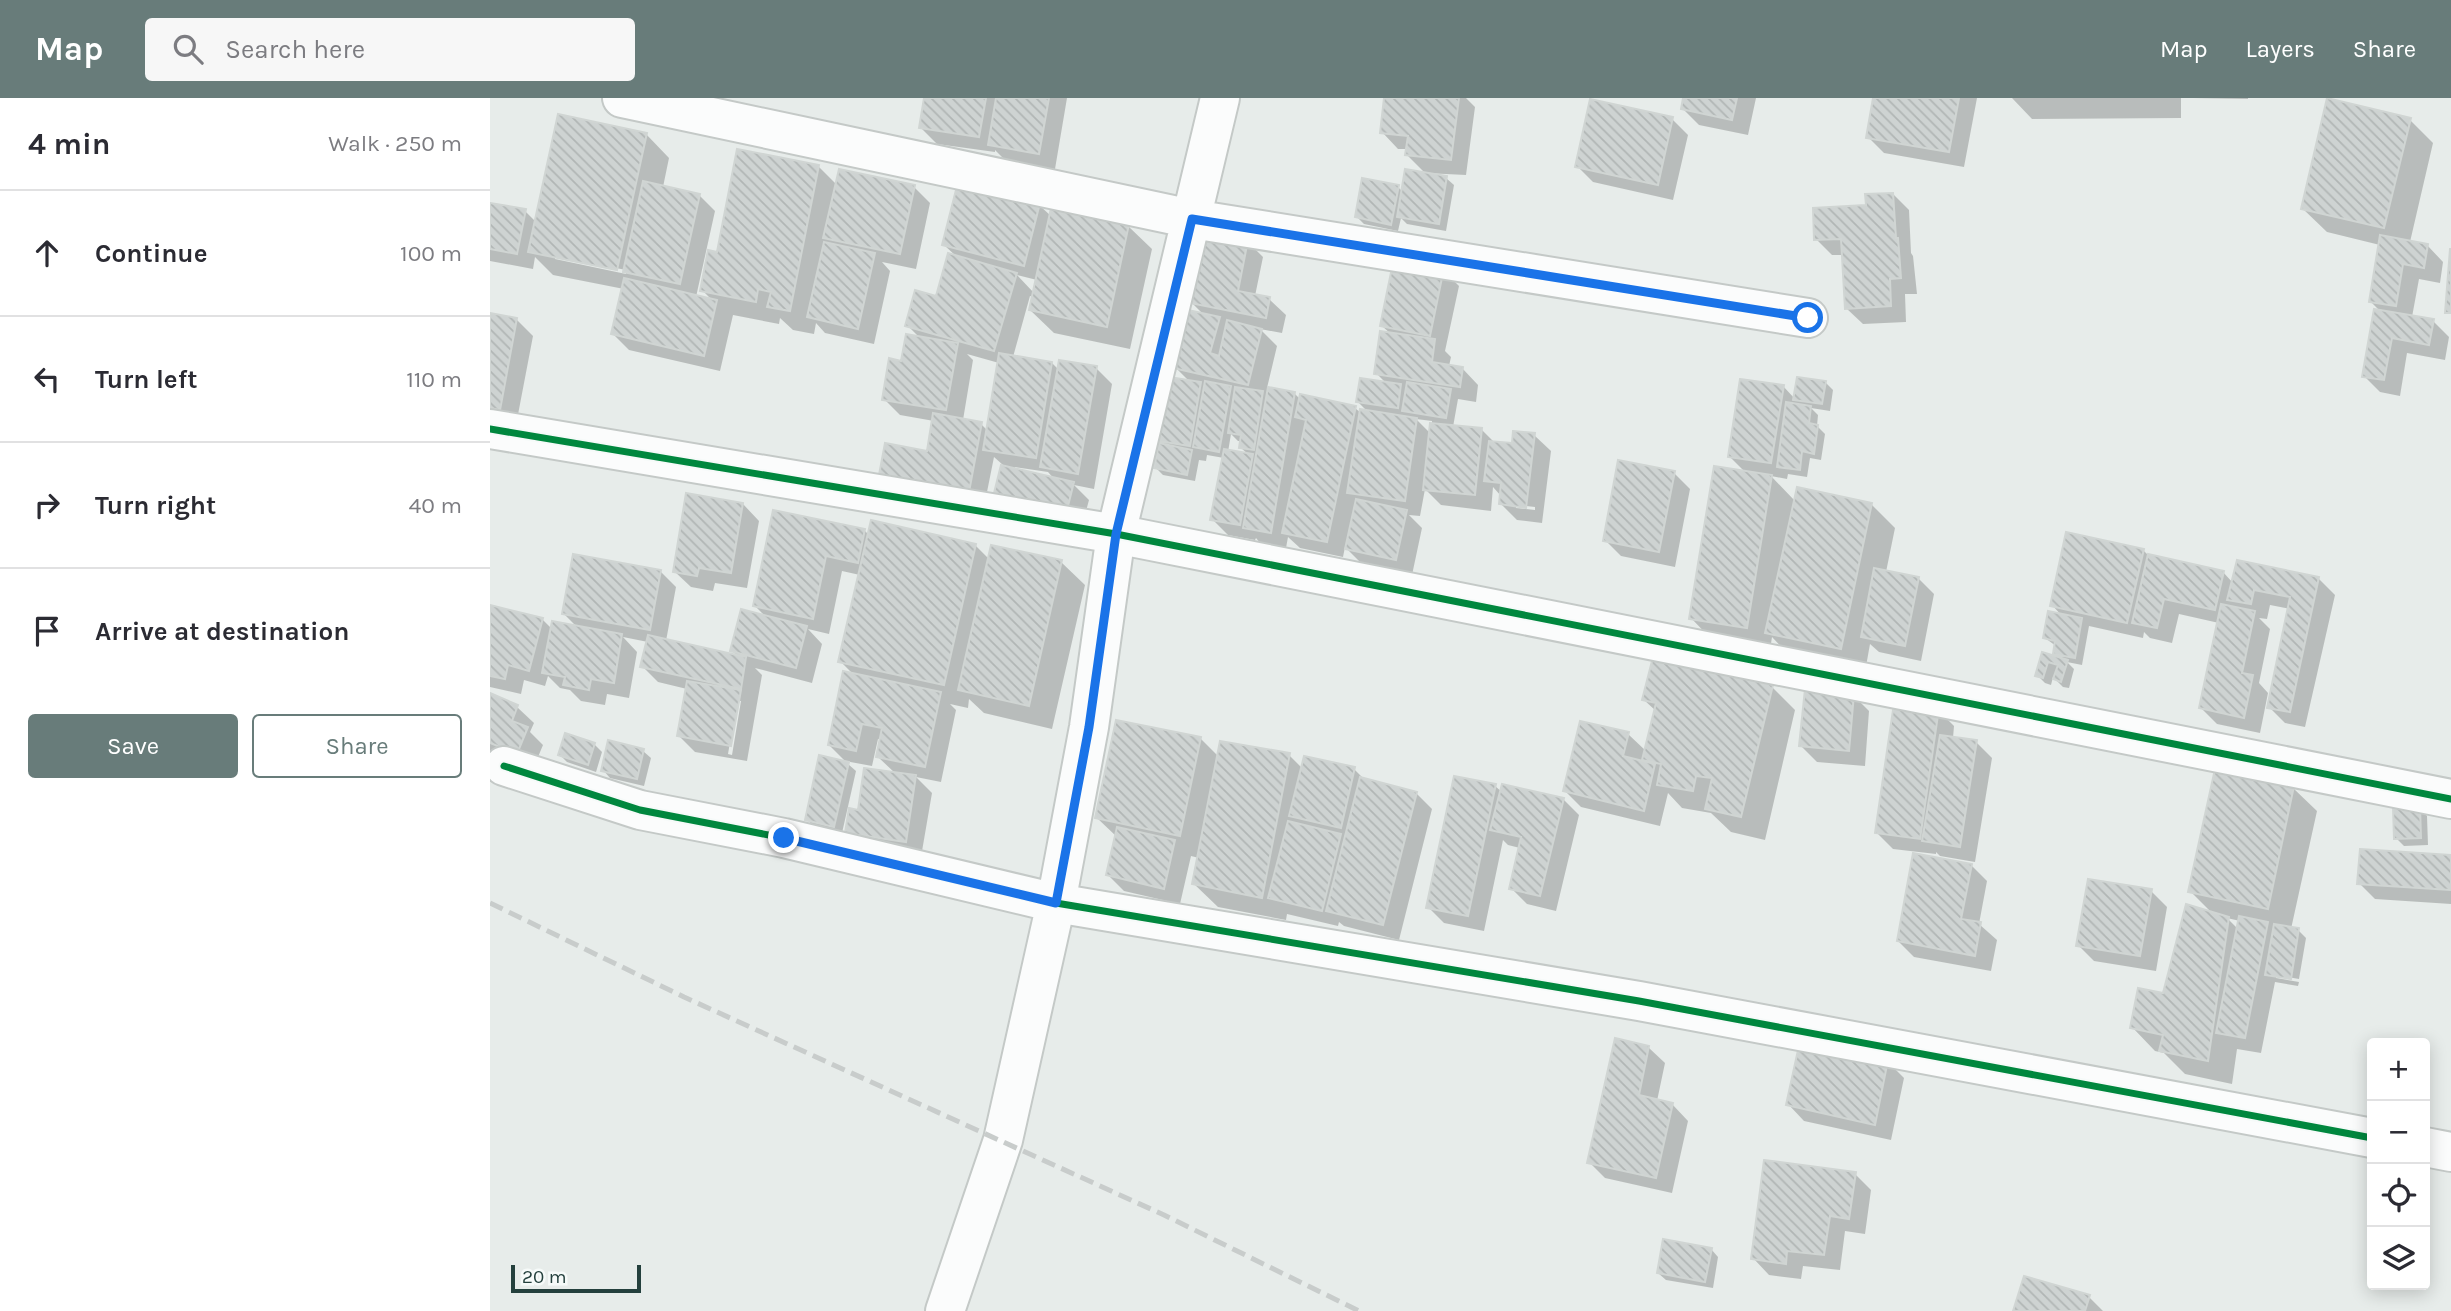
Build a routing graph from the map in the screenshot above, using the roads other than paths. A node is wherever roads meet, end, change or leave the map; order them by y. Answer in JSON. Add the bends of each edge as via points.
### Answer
{"nodes":[{"id":1,"x":622,"y":98,"type":"edge"},
{"id":2,"x":1220,"y":98,"type":"edge"},
{"id":3,"x":1192,"y":219,"type":"junction"},
{"id":4,"x":1808,"y":318,"type":"dead end"},
{"id":5,"x":490,"y":429,"type":"edge"},
{"id":6,"x":1116,"y":534,"type":"junction"},
{"id":7,"x":504,"y":765,"type":"dead end"},
{"id":8,"x":2451,"y":799,"type":"edge"},
{"id":9,"x":1056,"y":903,"type":"junction"},
{"id":10,"x":2367,"y":1137,"type":"edge"},
{"id":11,"x":2430,"y":1148,"type":"edge"},
{"id":12,"x":2451,"y":1152,"type":"edge"},
{"id":13,"x":944,"y":1311,"type":"edge"}],
"edges":[{"from":1,"to":3,"type":"street"},
{"from":2,"to":3,"type":"street"},
{"from":3,"to":4,"type":"street"},
{"from":3,"to":6,"type":"street"},
{"from":5,"to":6,"type":"street"},
{"from":6,"to":8,"type":"street"},
{"from":6,"to":9,"type":"street","via":[[1089,727]]},
{"from":7,"to":9,"type":"street","via":[[640,810],[784,838]]},
{"from":9,"to":10,"type":"street","via":[[1639,1001]]},
{"from":9,"to":13,"type":"street","via":[[1003,1140]]},
{"from":11,"to":12,"type":"street"}]}
